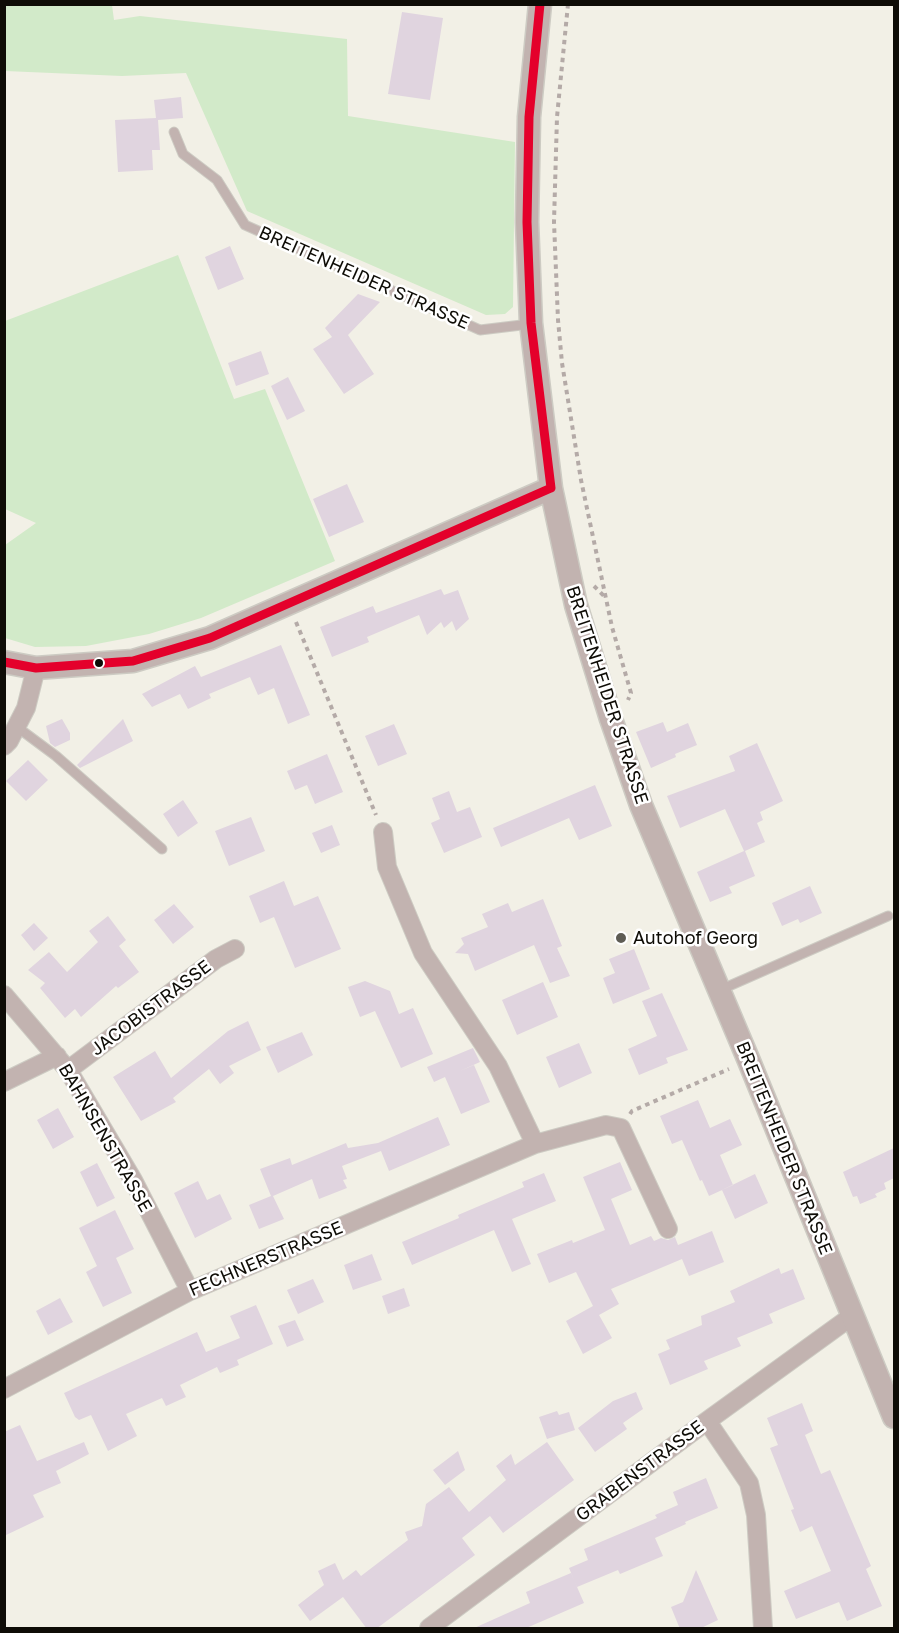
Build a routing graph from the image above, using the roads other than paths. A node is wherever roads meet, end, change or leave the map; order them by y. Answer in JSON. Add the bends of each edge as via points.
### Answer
{"nodes":[{"id":1,"x":540,"y":4,"type":"edge"},
{"id":2,"x":174,"y":132,"type":"dead end"},
{"id":3,"x":531,"y":323,"type":"junction"},
{"id":4,"x":551,"y":488,"type":"junction"},
{"id":5,"x":4,"y":662,"type":"edge"},
{"id":6,"x":36,"y":668,"type":"junction"},
{"id":7,"x":17,"y":727,"type":"junction"},
{"id":8,"x":4,"y":746,"type":"edge"},
{"id":9,"x":383,"y":832,"type":"road end"},
{"id":10,"x":162,"y":849,"type":"dead end"},
{"id":11,"x":888,"y":916,"type":"dead end"},
{"id":12,"x":235,"y":949,"type":"dead end"},
{"id":13,"x":720,"y":991,"type":"junction"},
{"id":14,"x":4,"y":995,"type":"edge"},
{"id":15,"x":63,"y":1063,"type":"junction"},
{"id":16,"x":4,"y":1082,"type":"edge"},
{"id":17,"x":535,"y":1144,"type":"junction"},
{"id":18,"x":668,"y":1229,"type":"dead end"},
{"id":19,"x":190,"y":1291,"type":"junction"},
{"id":20,"x":852,"y":1316,"type":"junction"},
{"id":21,"x":4,"y":1389,"type":"edge"},
{"id":22,"x":894,"y":1417,"type":"edge"},
{"id":23,"x":707,"y":1421,"type":"junction"},
{"id":24,"x":429,"y":1629,"type":"edge"},
{"id":25,"x":763,"y":1629,"type":"edge"}],
"edges":[{"from":1,"to":3,"type":"street","name":"BREITENHEIDER STRASSE","via":[[529,117],[527,222]]},
{"from":2,"to":3,"type":"lane","name":"BREITENHEIDER STRASSE","via":[[183,154],[217,180],[245,225],[480,330]]},
{"from":3,"to":4,"type":"street","name":"BREITENHEIDER STRASSE"},
{"from":4,"to":6,"type":"street","via":[[210,638],[134,661]]},
{"from":4,"to":13,"type":"street","name":"BREITENHEIDER STRASSE","via":[[576,605],[611,719],[641,805]]},
{"from":5,"to":6,"type":"street"},
{"from":6,"to":7,"type":"street"},
{"from":7,"to":8,"type":"street"},
{"from":7,"to":10,"type":"lane"},
{"from":9,"to":17,"type":"street","via":[[387,867],[423,953],[498,1066]]},
{"from":11,"to":13,"type":"lane"},
{"from":12,"to":15,"type":"street","name":"JACOBISTRASSE"},
{"from":13,"to":20,"type":"street","name":"BREITENHEIDER STRASSE"},
{"from":14,"to":15,"type":"street","name":"BAHNSENSTRASSE"},
{"from":15,"to":16,"type":"street","name":"JACOBISTRASSE"},
{"from":15,"to":19,"type":"street","name":"BAHNSENSTRASSE","via":[[133,1180]]},
{"from":17,"to":18,"type":"street","name":"FECHNERSTRASSE","via":[[606,1125],[621,1128]]},
{"from":17,"to":19,"type":"street","name":"FECHNERSTRASSE"},
{"from":19,"to":21,"type":"street","name":"FECHNERSTRASSE"},
{"from":20,"to":22,"type":"street","name":"BREITENHEIDER STRASSE"},
{"from":20,"to":23,"type":"street","name":"GRABENSTRASSE"},
{"from":23,"to":24,"type":"street","name":"GRABENSTRASSE"},
{"from":23,"to":25,"type":"street","via":[[749,1483],[756,1515]]}]}
